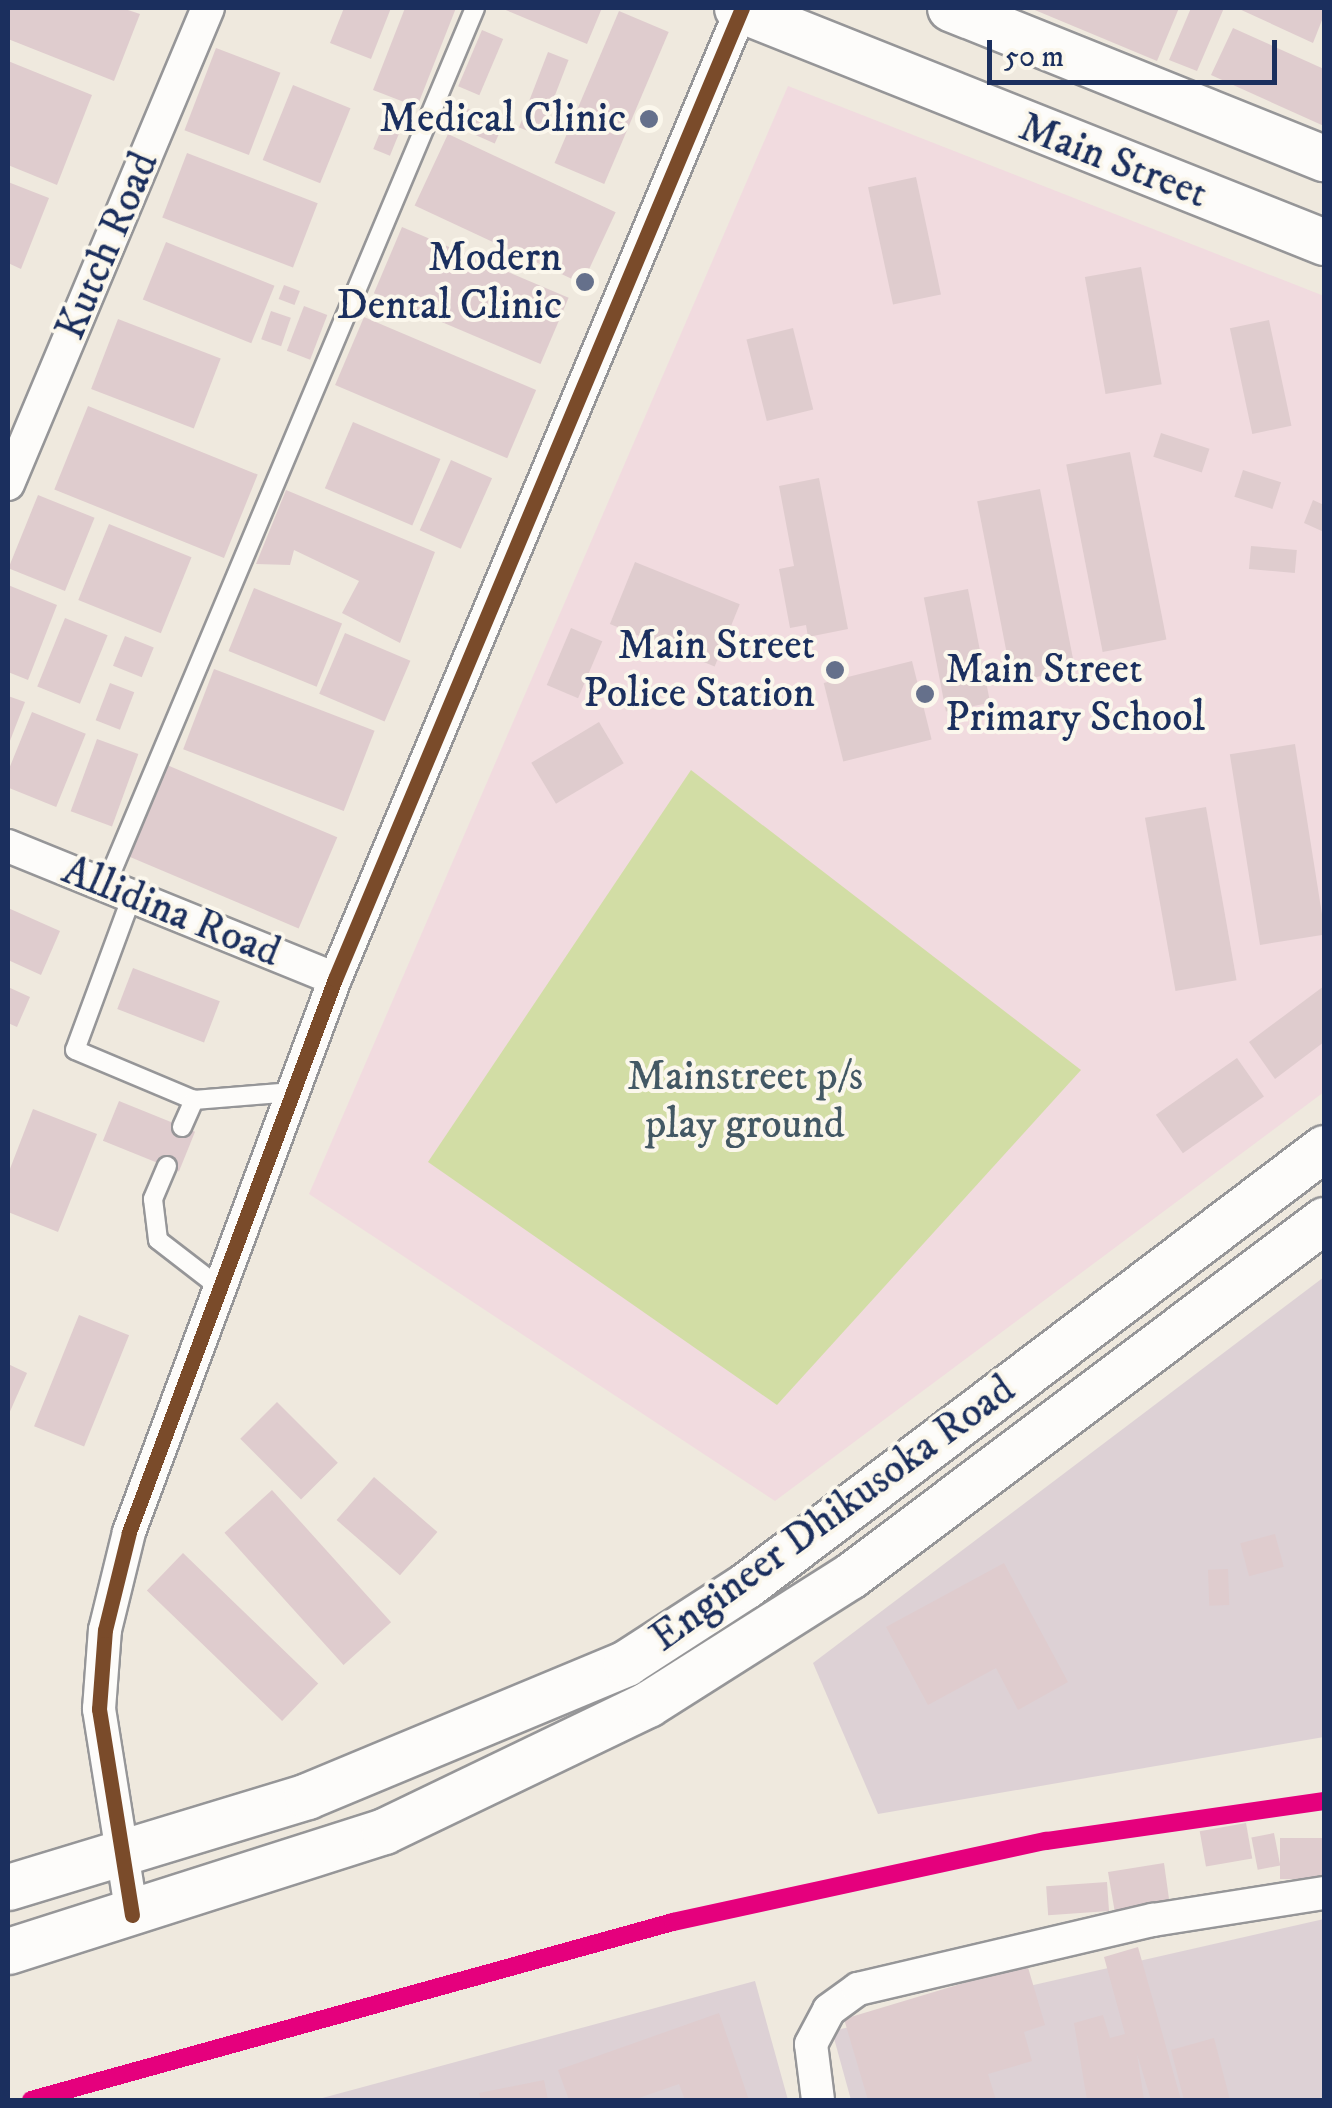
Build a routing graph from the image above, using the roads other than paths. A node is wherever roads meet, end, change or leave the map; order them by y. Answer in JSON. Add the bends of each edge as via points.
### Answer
{"nodes":[{"id":1,"x":208,"y":8,"type":"edge"},
{"id":2,"x":475,"y":8,"type":"edge"},
{"id":3,"x":740,"y":8,"type":"edge"},
{"id":4,"x":950,"y":8,"type":"edge"},
{"id":5,"x":1324,"y":158,"type":"edge"},
{"id":6,"x":1324,"y":242,"type":"edge"},
{"id":7,"x":8,"y":484,"type":"edge"},
{"id":8,"x":8,"y":846,"type":"edge"},
{"id":9,"x":119,"y":890,"type":"junction"},
{"id":10,"x":335,"y":979,"type":"junction"},
{"id":11,"x":293,"y":1092,"type":"junction"},
{"id":12,"x":194,"y":1100,"type":"junction"},
{"id":13,"x":182,"y":1126,"type":"dead end"},
{"id":14,"x":1324,"y":1148,"type":"edge"},
{"id":15,"x":166,"y":1166,"type":"dead end"},
{"id":16,"x":1324,"y":1220,"type":"edge"},
{"id":17,"x":220,"y":1288,"type":"junction"},
{"id":18,"x":116,"y":1855,"type":"junction"},
{"id":19,"x":8,"y":1886,"type":"edge"},
{"id":20,"x":1324,"y":1893,"type":"edge"},
{"id":21,"x":132,"y":1914,"type":"junction"},
{"id":22,"x":8,"y":1950,"type":"edge"},
{"id":23,"x":818,"y":2100,"type":"edge"}],
"edges":[{"from":1,"to":7,"type":"street","name":"Kutch Road"},
{"from":2,"to":9,"type":"lane"},
{"from":3,"to":6,"type":"street","name":"Main Street"},
{"from":3,"to":10,"type":"street"},
{"from":4,"to":5,"type":"street","name":"Main Street"},
{"from":8,"to":9,"type":"street","name":"Allidina Road"},
{"from":9,"to":10,"type":"street","name":"Allidina Road"},
{"from":9,"to":12,"type":"lane","via":[[75,1050]]},
{"from":10,"to":11,"type":"street"},
{"from":11,"to":12,"type":"lane"},
{"from":11,"to":17,"type":"street"},
{"from":12,"to":13,"type":"lane"},
{"from":14,"to":18,"type":"street","name":"Engineer Dhikusoka Road","via":[[745,1586],[626,1663],[404,1760]]},
{"from":15,"to":17,"type":"lane","via":[[154,1199],[158,1240]]},
{"from":16,"to":21,"type":"street","name":"Engineer Dhikusoka Road","via":[[850,1576],[664,1694],[384,1831]]},
{"from":17,"to":18,"type":"street","via":[[129,1532],[106,1630],[100,1709]]},
{"from":18,"to":19,"type":"street","name":"Engineer Dhikusoka Road"},
{"from":18,"to":21,"type":"street"},
{"from":20,"to":23,"type":"street","via":[[1153,1920],[858,1989],[830,2010],[811,2044]]},
{"from":21,"to":22,"type":"street","name":"Engineer Dhikusoka Road"}]}
